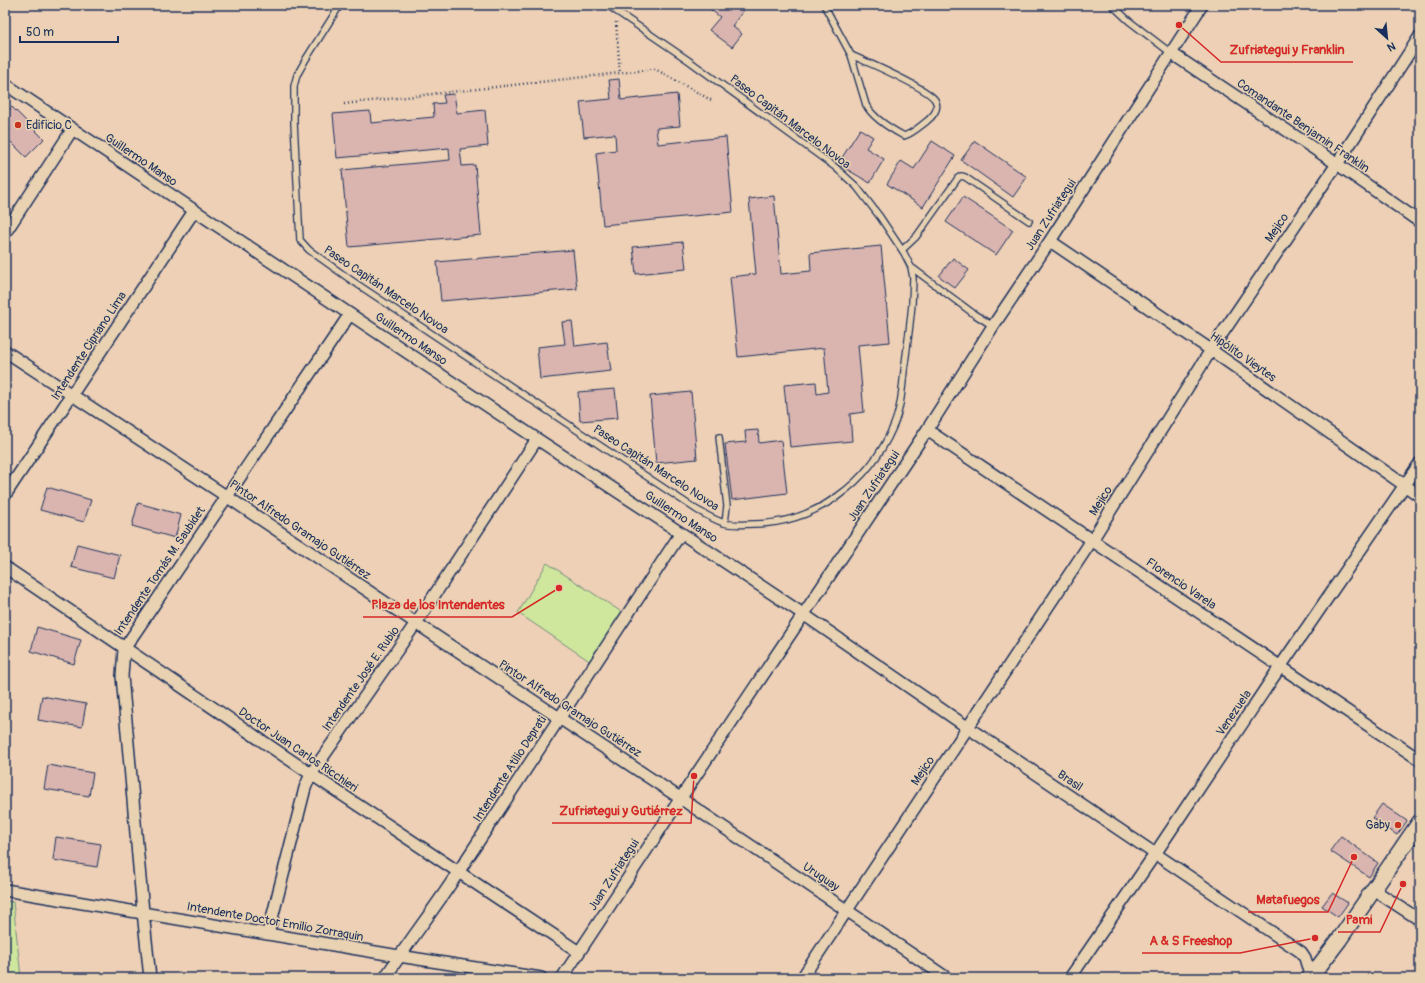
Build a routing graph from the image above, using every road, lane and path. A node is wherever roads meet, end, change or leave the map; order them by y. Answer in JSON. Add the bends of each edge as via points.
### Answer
{"nodes":[{"id":1,"x":340,"y":5,"type":"edge"},
{"id":2,"x":607,"y":5,"type":"edge"},
{"id":3,"x":824,"y":5,"type":"edge"},
{"id":4,"x":1112,"y":5,"type":"edge"},
{"id":5,"x":1202,"y":5,"type":"edge"},
{"id":6,"x":616,"y":11,"type":"junction"},
{"id":7,"x":1420,"y":36,"type":"edge"},
{"id":8,"x":1171,"y":53,"type":"junction"},
{"id":9,"x":851,"y":55,"type":"junction"},
{"id":10,"x":620,"y":73,"type":"junction"},
{"id":11,"x":5,"y":84,"type":"edge"},
{"id":12,"x":710,"y":100,"type":"dead end"},
{"id":13,"x":344,"y":104,"type":"dead end"},
{"id":14,"x":72,"y":130,"type":"junction"},
{"id":15,"x":1337,"y":164,"type":"junction"},
{"id":16,"x":194,"y":211,"type":"junction"},
{"id":17,"x":1029,"y":221,"type":"dead end"},
{"id":18,"x":1420,"y":222,"type":"edge"},
{"id":19,"x":5,"y":233,"type":"edge"},
{"id":20,"x":1050,"y":241,"type":"junction"},
{"id":21,"x":902,"y":250,"type":"junction"},
{"id":22,"x":911,"y":267,"type":"junction"},
{"id":23,"x":350,"y":314,"type":"junction"},
{"id":24,"x":993,"y":326,"type":"junction"},
{"id":25,"x":1211,"y":350,"type":"junction"},
{"id":26,"x":5,"y":351,"type":"edge"},
{"id":27,"x":72,"y":395,"type":"junction"},
{"id":28,"x":927,"y":430,"type":"junction"},
{"id":29,"x":719,"y":437,"type":"dead end"},
{"id":30,"x":537,"y":439,"type":"junction"},
{"id":31,"x":1420,"y":463,"type":"edge"},
{"id":32,"x":1405,"y":485,"type":"junction"},
{"id":33,"x":5,"y":495,"type":"edge"},
{"id":34,"x":226,"y":496,"type":"junction"},
{"id":35,"x":1420,"y":496,"type":"edge"},
{"id":36,"x":725,"y":523,"type":"junction"},
{"id":37,"x":682,"y":533,"type":"junction"},
{"id":38,"x":1092,"y":540,"type":"junction"},
{"id":39,"x":5,"y":567,"type":"edge"},
{"id":40,"x":803,"y":614,"type":"junction"},
{"id":41,"x":416,"y":623,"type":"junction"},
{"id":42,"x":124,"y":649,"type":"junction"},
{"id":43,"x":1280,"y":667,"type":"junction"},
{"id":44,"x":559,"y":717,"type":"junction"},
{"id":45,"x":967,"y":727,"type":"junction"},
{"id":46,"x":1420,"y":760,"type":"edge"},
{"id":47,"x":311,"y":774,"type":"junction"},
{"id":48,"x":680,"y":798,"type":"junction"},
{"id":49,"x":1420,"y":822,"type":"edge"},
{"id":50,"x":1155,"y":854,"type":"junction"},
{"id":51,"x":458,"y":873,"type":"junction"},
{"id":52,"x":5,"y":890,"type":"edge"},
{"id":53,"x":1374,"y":890,"type":"junction"},
{"id":54,"x":847,"y":911,"type":"junction"},
{"id":55,"x":142,"y":912,"type":"junction"},
{"id":56,"x":1420,"y":920,"type":"edge"},
{"id":57,"x":268,"y":934,"type":"junction"},
{"id":58,"x":579,"y":952,"type":"junction"},
{"id":59,"x":399,"y":956,"type":"junction"},
{"id":60,"x":150,"y":978,"type":"edge"},
{"id":61,"x":386,"y":978,"type":"edge"},
{"id":62,"x":541,"y":978,"type":"edge"},
{"id":63,"x":562,"y":978,"type":"edge"},
{"id":64,"x":802,"y":978,"type":"edge"},
{"id":65,"x":947,"y":978,"type":"edge"},
{"id":66,"x":1070,"y":978,"type":"edge"},
{"id":67,"x":1311,"y":978,"type":"edge"}],
"edges":[{"from":1,"to":36,"type":"lane","name":"Paseo Capitán Marcelo Novoa","via":[[306,59],[294,86],[300,240],[303,245],[351,280],[690,506]]},
{"from":2,"to":6,"type":"lane","name":"Paseo Capitán Marcelo Novoa"},
{"from":3,"to":9,"type":"lane"},
{"from":4,"to":8,"type":"lane","via":[[1128,21]]},
{"from":5,"to":8,"type":"street","name":"Juan Zufriategui"},
{"from":6,"to":10,"type":"path"},
{"from":6,"to":21,"type":"lane","name":"Paseo Capitán Marcelo Novoa","via":[[835,167],[857,187]]},
{"from":7,"to":15,"type":"street","name":"Mejico"},
{"from":8,"to":15,"type":"street","name":"Comandante Benjamin Franklin"},
{"from":8,"to":20,"type":"street","name":"Juan Zufriategui"},
{"from":9,"to":9,"type":"lane","via":[[866,105],[895,132],[904,136],[911,134],[936,111],[936,104],[930,95],[900,77]]},
{"from":10,"to":12,"type":"path","via":[[655,69]]},
{"from":10,"to":13,"type":"path"},
{"from":11,"to":14,"type":"street","name":"Guillermo Manso"},
{"from":14,"to":16,"type":"street","name":"Guillermo Manso"},
{"from":14,"to":19,"type":"street"},
{"from":15,"to":18,"type":"street","name":"Comandante Benjamin Franklin"},
{"from":15,"to":25,"type":"street","name":"Mejico"},
{"from":16,"to":23,"type":"street","name":"Guillermo Manso"},
{"from":16,"to":27,"type":"street","name":"Intendente Cipriano Lima"},
{"from":17,"to":21,"type":"lane","via":[[961,176],[916,237]]},
{"from":20,"to":24,"type":"street","name":"Juan Zufriategui"},
{"from":20,"to":25,"type":"street","name":"Hipólito Vieytes"},
{"from":21,"to":22,"type":"lane","name":"Paseo Capitán Marcelo Novoa"},
{"from":22,"to":24,"type":"lane"},
{"from":22,"to":36,"type":"lane","name":"Paseo Capitán Marcelo Novoa","via":[[912,304],[900,407],[883,447],[871,464],[841,494],[826,505],[804,514],[778,522]]},
{"from":23,"to":30,"type":"street","name":"Guillermo Manso"},
{"from":23,"to":34,"type":"street","name":"Intendente Tomás M. Saubidet"},
{"from":24,"to":28,"type":"street","name":"Juan Zufriategui"},
{"from":25,"to":32,"type":"street","name":"Hipólito Vieytes"},
{"from":25,"to":38,"type":"street","name":"Mejico"},
{"from":26,"to":27,"type":"street","name":"Pintor Alfredo Gramajo Gutiérrez"},
{"from":27,"to":33,"type":"street","name":"Intendente Cipriano Lima"},
{"from":27,"to":34,"type":"street","name":"Pintor Alfredo Gramajo Gutiérrez"},
{"from":28,"to":38,"type":"street","name":"Florencio Varela"},
{"from":28,"to":40,"type":"street","name":"Juan Zufriategui"},
{"from":29,"to":36,"type":"lane","via":[[727,506]]},
{"from":30,"to":37,"type":"street","name":"Guillermo Manso"},
{"from":30,"to":41,"type":"street","name":"Intendente José E. Rubio"},
{"from":31,"to":32,"type":"street","name":"Venezuela"},
{"from":32,"to":35,"type":"street","name":"Hipólito Vieytes"},
{"from":32,"to":43,"type":"street","name":"Venezuela"},
{"from":34,"to":41,"type":"street","name":"Pintor Alfredo Gramajo Gutiérrez"},
{"from":34,"to":42,"type":"street","name":"Intendente Tomás M. Saubidet"},
{"from":37,"to":40,"type":"street","name":"Guillermo Manso"},
{"from":37,"to":44,"type":"street","name":"Intendente Atilio Deprati"},
{"from":38,"to":43,"type":"street","name":"Florencio Varela"},
{"from":38,"to":45,"type":"street","name":"Mejico"},
{"from":39,"to":42,"type":"street","name":"Doctor Juan Carlos Ricchieri"},
{"from":40,"to":45,"type":"street","name":"Brasil"},
{"from":40,"to":48,"type":"street","name":"Juan Zufriategui"},
{"from":41,"to":44,"type":"street","name":"Pintor Alfredo Gramajo Gutiérrez"},
{"from":41,"to":47,"type":"street","name":"Intendente José E. Rubio"},
{"from":42,"to":47,"type":"street","name":"Doctor Juan Carlos Ricchieri"},
{"from":42,"to":55,"type":"street","name":"Intendente Tomás M. Saubidet","via":[[122,676]]},
{"from":43,"to":46,"type":"street","name":"Florencio Varela"},
{"from":43,"to":50,"type":"street","name":"Venezuela"},
{"from":44,"to":48,"type":"street","name":"Pintor Alfredo Gramajo Gutiérrez"},
{"from":44,"to":51,"type":"street","name":"Intendente Atilio Deprati"},
{"from":45,"to":50,"type":"street","name":"Brasil"},
{"from":45,"to":54,"type":"street","name":"Mejico"},
{"from":47,"to":51,"type":"street","name":"Doctor Juan Carlos Ricchieri"},
{"from":47,"to":57,"type":"street","name":"Intendente José E. Rubio","via":[[305,788]]},
{"from":48,"to":54,"type":"street","name":"Uruguay"},
{"from":48,"to":58,"type":"street","name":"Juan Zufriategui"},
{"from":49,"to":53,"type":"main road"},
{"from":50,"to":66,"type":"street","name":"Venezuela"},
{"from":50,"to":67,"type":"street","name":"Brasil","via":[[1301,952]]},
{"from":51,"to":58,"type":"street","name":"Doctor Juan Carlos Ricchieri"},
{"from":51,"to":59,"type":"street","name":"Intendente Atilio Deprati"},
{"from":52,"to":55,"type":"street","name":"Intendente Doctor Emilio Zorraquin"},
{"from":53,"to":56,"type":"street"},
{"from":53,"to":67,"type":"main road"},
{"from":54,"to":64,"type":"street","name":"Mejico"},
{"from":54,"to":65,"type":"street","name":"Uruguay"},
{"from":55,"to":57,"type":"street","name":"Intendente Doctor Emilio Zorraquin"},
{"from":55,"to":60,"type":"street","name":"Intendente Tomás M. Saubidet"},
{"from":57,"to":59,"type":"street","name":"Intendente Doctor Emilio Zorraquin"},
{"from":58,"to":63,"type":"street","name":"Juan Zufriategui"},
{"from":59,"to":61,"type":"street","name":"Intendente Atilio Deprati"},
{"from":59,"to":62,"type":"street","name":"Intendente Doctor Emilio Zorraquin"}]}
